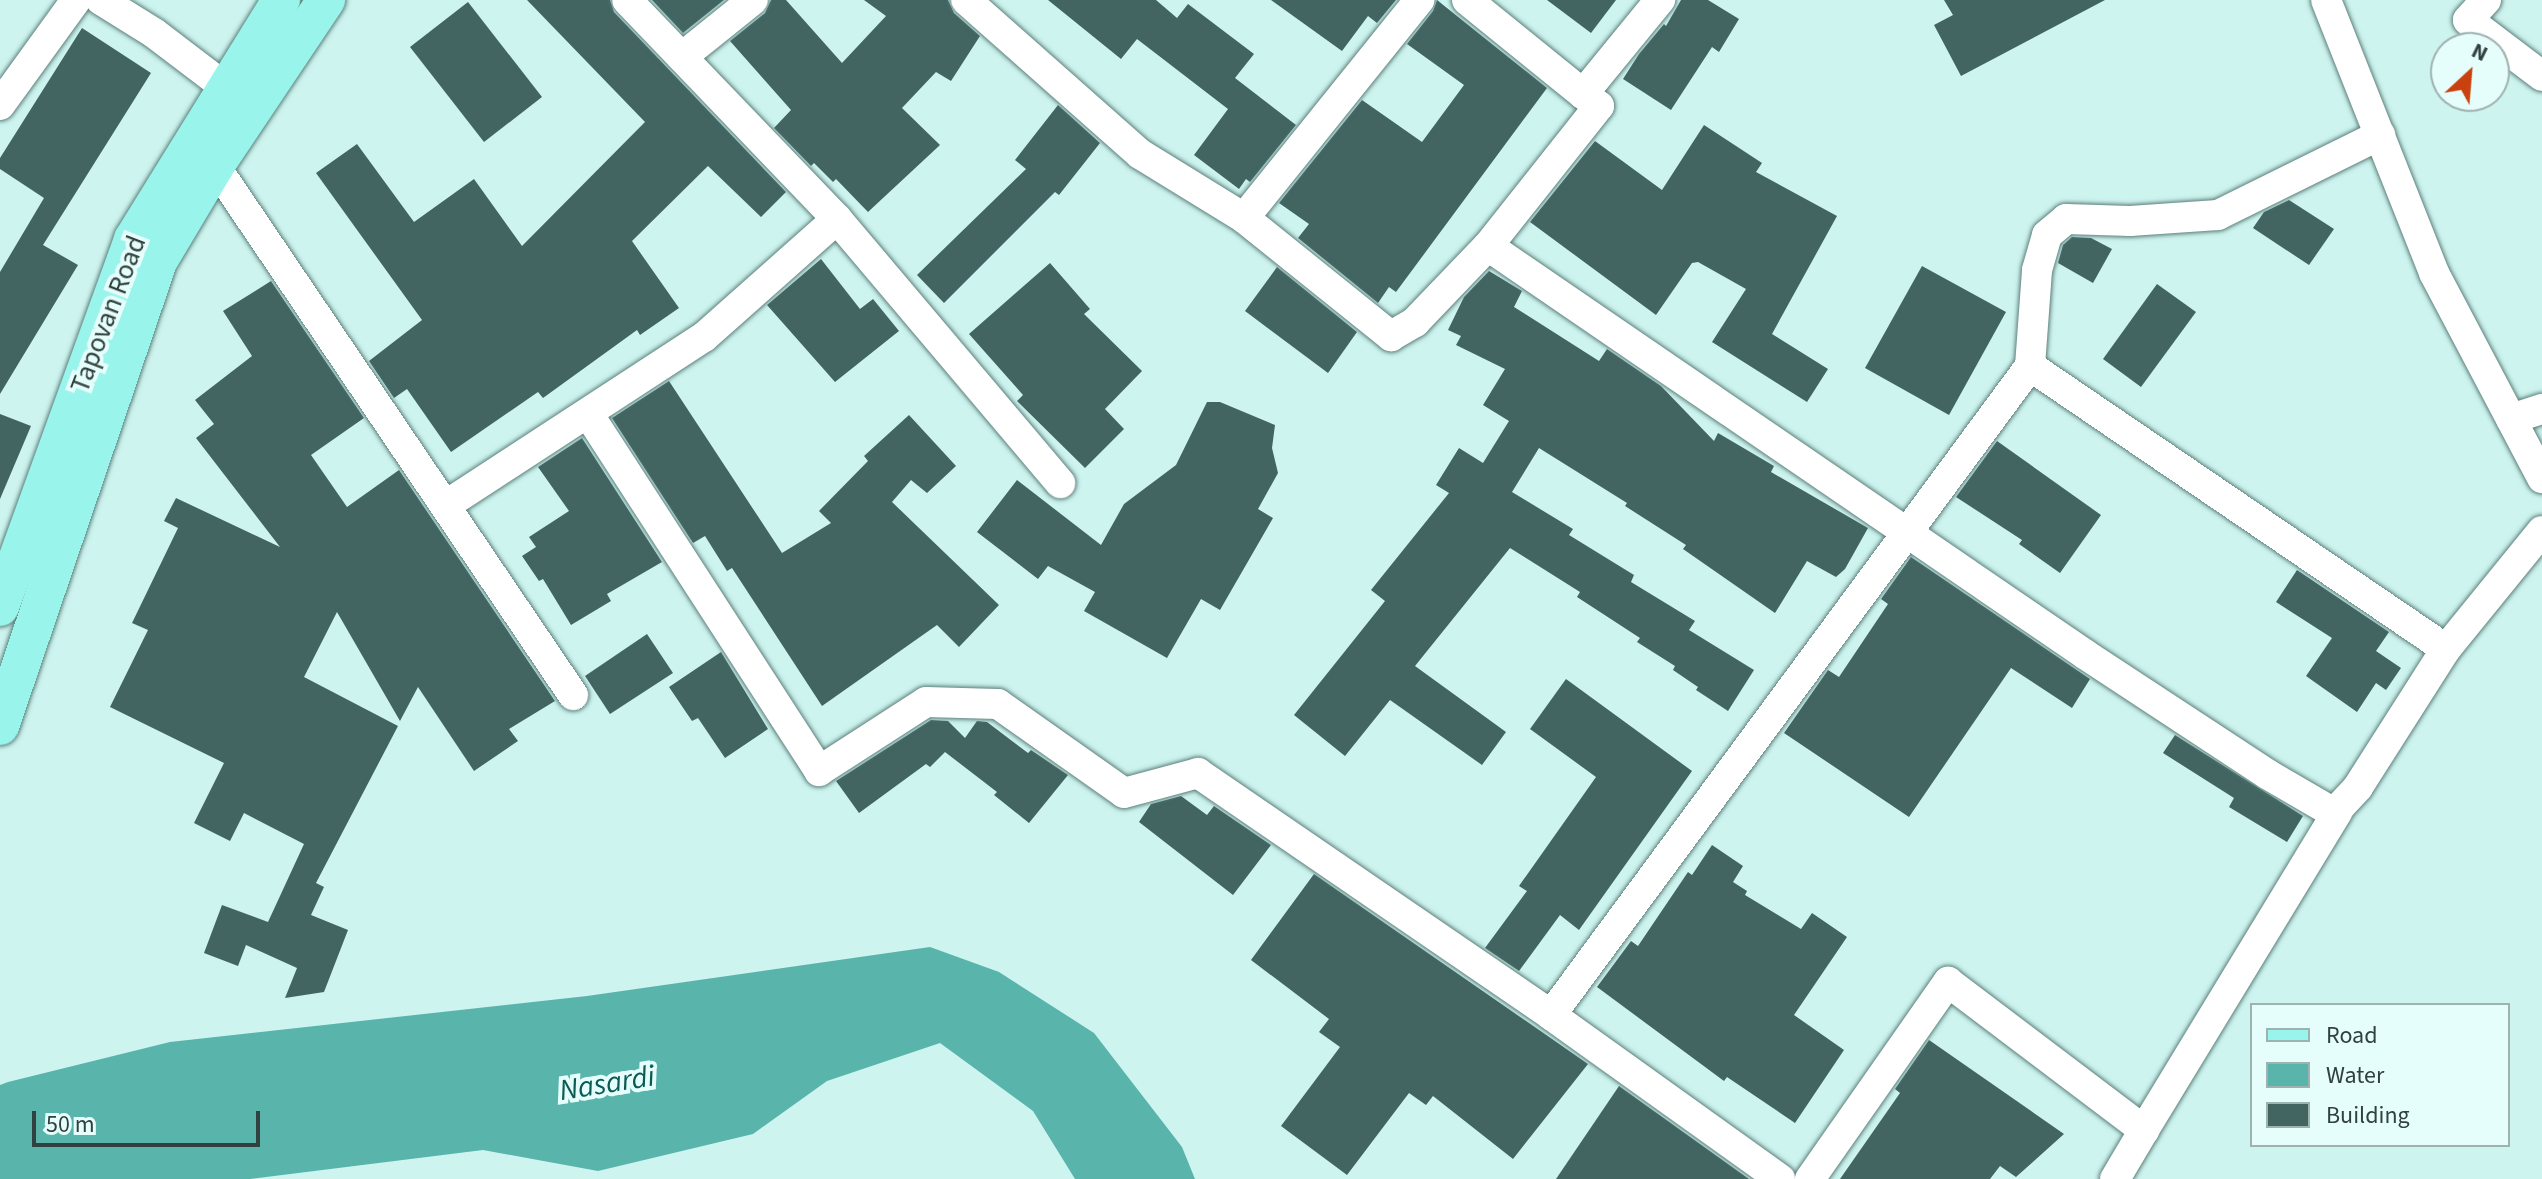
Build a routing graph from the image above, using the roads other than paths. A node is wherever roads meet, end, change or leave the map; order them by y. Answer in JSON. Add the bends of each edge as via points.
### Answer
{"nodes":[{"id":1,"x":76,"y":0,"type":"edge"},
{"id":2,"x":101,"y":0,"type":"edge"},
{"id":3,"x":281,"y":0,"type":"edge"},
{"id":4,"x":326,"y":0,"type":"edge"},
{"id":5,"x":627,"y":0,"type":"edge"},
{"id":6,"x":753,"y":0,"type":"edge"},
{"id":7,"x":966,"y":0,"type":"edge"},
{"id":8,"x":1419,"y":0,"type":"edge"},
{"id":9,"x":1467,"y":0,"type":"edge"},
{"id":10,"x":1660,"y":0,"type":"edge"},
{"id":11,"x":2326,"y":0,"type":"edge"},
{"id":12,"x":2486,"y":0,"type":"edge"},
{"id":13,"x":682,"y":57,"type":"junction"},
{"id":14,"x":2542,"y":76,"type":"edge"},
{"id":15,"x":225,"y":87,"type":"junction"},
{"id":16,"x":1583,"y":94,"type":"junction"},
{"id":17,"x":0,"y":105,"type":"edge"},
{"id":18,"x":2380,"y":135,"type":"junction"},
{"id":19,"x":215,"y":166,"type":"junction"},
{"id":20,"x":1244,"y":218,"type":"junction"},
{"id":21,"x":837,"y":219,"type":"junction"},
{"id":22,"x":1488,"y":246,"type":"junction"},
{"id":23,"x":2030,"y":366,"type":"junction"},
{"id":24,"x":2542,"y":409,"type":"edge"},
{"id":25,"x":589,"y":415,"type":"junction"},
{"id":26,"x":2511,"y":419,"type":"junction"},
{"id":27,"x":2542,"y":478,"type":"edge"},
{"id":28,"x":1060,"y":483,"type":"dead end"},
{"id":29,"x":446,"y":505,"type":"junction"},
{"id":30,"x":2542,"y":531,"type":"edge"},
{"id":31,"x":1905,"y":532,"type":"junction"},
{"id":32,"x":0,"y":607,"type":"edge"},
{"id":33,"x":2446,"y":649,"type":"junction"},
{"id":34,"x":573,"y":695,"type":"dead end"},
{"id":35,"x":0,"y":726,"type":"edge"},
{"id":36,"x":2338,"y":811,"type":"junction"},
{"id":37,"x":1551,"y":1015,"type":"junction"},
{"id":38,"x":2144,"y":1130,"type":"junction"},
{"id":39,"x":1780,"y":1179,"type":"edge"},
{"id":40,"x":1810,"y":1179,"type":"edge"},
{"id":41,"x":2115,"y":1179,"type":"edge"}],
"edges":[{"from":1,"to":17,"type":"street"},
{"from":2,"to":15,"type":"street"},
{"from":3,"to":15,"type":"main road","name":"Tapovan Road"},
{"from":4,"to":19,"type":"main road"},
{"from":5,"to":13,"type":"street"},
{"from":6,"to":13,"type":"street"},
{"from":7,"to":20,"type":"street","via":[[1140,154]]},
{"from":8,"to":20,"type":"street"},
{"from":9,"to":16,"type":"street"},
{"from":10,"to":16,"type":"street"},
{"from":11,"to":18,"type":"street"},
{"from":12,"to":14,"type":"street","via":[[2468,20]]},
{"from":13,"to":21,"type":"street"},
{"from":15,"to":32,"type":"main road","name":"Tapovan Road","via":[[133,239]]},
{"from":16,"to":22,"type":"street","via":[[1599,106]]},
{"from":18,"to":23,"type":"street","via":[[2218,215],[2066,219],[2047,235],[2037,270]]},
{"from":18,"to":26,"type":"street","via":[[2434,273]]},
{"from":19,"to":29,"type":"street"},
{"from":19,"to":35,"type":"main road","via":[[159,260]]},
{"from":20,"to":22,"type":"street","via":[[1391,336],[1415,322]]},
{"from":21,"to":25,"type":"street","via":[[704,337]]},
{"from":21,"to":28,"type":"street"},
{"from":22,"to":31,"type":"street"},
{"from":23,"to":31,"type":"street"},
{"from":23,"to":33,"type":"street"},
{"from":24,"to":26,"type":"street"},
{"from":25,"to":29,"type":"street"},
{"from":25,"to":37,"type":"street","via":[[819,771],[926,702],[998,704],[1124,793],[1198,773]]},
{"from":26,"to":27,"type":"street"},
{"from":29,"to":34,"type":"street"},
{"from":30,"to":33,"type":"street"},
{"from":31,"to":36,"type":"street","via":[[2267,774]]},
{"from":31,"to":37,"type":"street"},
{"from":33,"to":36,"type":"street"},
{"from":36,"to":38,"type":"street"},
{"from":37,"to":39,"type":"street"},
{"from":38,"to":40,"type":"street","via":[[1948,982]]},
{"from":38,"to":41,"type":"street"}]}
